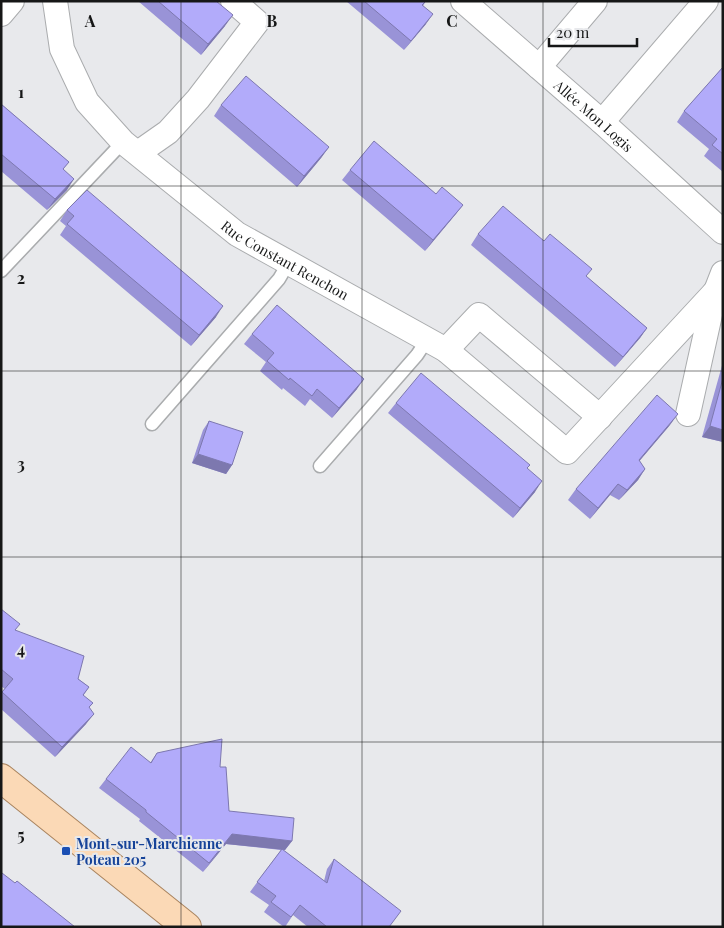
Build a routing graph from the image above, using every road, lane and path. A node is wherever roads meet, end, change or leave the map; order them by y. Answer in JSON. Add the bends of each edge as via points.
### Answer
{"nodes":[{"id":1,"x":12,"y":1,"type":"edge"},
{"id":2,"x":55,"y":1,"type":"edge"},
{"id":3,"x":233,"y":1,"type":"edge"},
{"id":4,"x":463,"y":1,"type":"edge"},
{"id":5,"x":595,"y":1,"type":"edge"},
{"id":6,"x":706,"y":1,"type":"edge"},
{"id":7,"x":1,"y":14,"type":"edge"},
{"id":8,"x":539,"y":67,"type":"junction"},
{"id":9,"x":602,"y":122,"type":"junction"},
{"id":10,"x":130,"y":148,"type":"junction"},
{"id":11,"x":723,"y":232,"type":"edge"},
{"id":12,"x":289,"y":262,"type":"junction"},
{"id":13,"x":1,"y":271,"type":"edge"},
{"id":14,"x":719,"y":282,"type":"edge"},
{"id":15,"x":436,"y":345,"type":"junction"},
{"id":16,"x":688,"y":414,"type":"dead end"},
{"id":17,"x":600,"y":417,"type":"junction"},
{"id":18,"x":152,"y":424,"type":"dead end"},
{"id":19,"x":320,"y":466,"type":"dead end"},
{"id":20,"x":1,"y":778,"type":"edge"},
{"id":21,"x":187,"y":927,"type":"edge"}],
"edges":[{"from":1,"to":7,"type":"street"},
{"from":2,"to":10,"type":"street","name":"Rue Constant Renchon","via":[[62,49],[87,102]]},
{"from":3,"to":10,"type":"street","via":[[257,22],[198,99],[168,132]]},
{"from":4,"to":8,"type":"street","name":"Allée Mon Logis"},
{"from":5,"to":8,"type":"street"},
{"from":6,"to":9,"type":"street"},
{"from":8,"to":9,"type":"street","name":"Allée Mon Logis"},
{"from":9,"to":11,"type":"street","name":"Allée Mon Logis"},
{"from":10,"to":12,"type":"street","name":"Rue Constant Renchon","via":[[237,234]]},
{"from":10,"to":13,"type":"lane"},
{"from":12,"to":15,"type":"street","name":"Rue Constant Renchon"},
{"from":12,"to":18,"type":"lane","via":[[279,279]]},
{"from":14,"to":16,"type":"street"},
{"from":14,"to":17,"type":"street","name":"Rue Constant Renchon"},
{"from":15,"to":17,"type":"street","via":[[479,315]]},
{"from":15,"to":17,"type":"street","name":"Rue Constant Renchon","via":[[567,452]]},
{"from":15,"to":19,"type":"lane","via":[[417,355]]},
{"from":20,"to":21,"type":"main road"}]}
